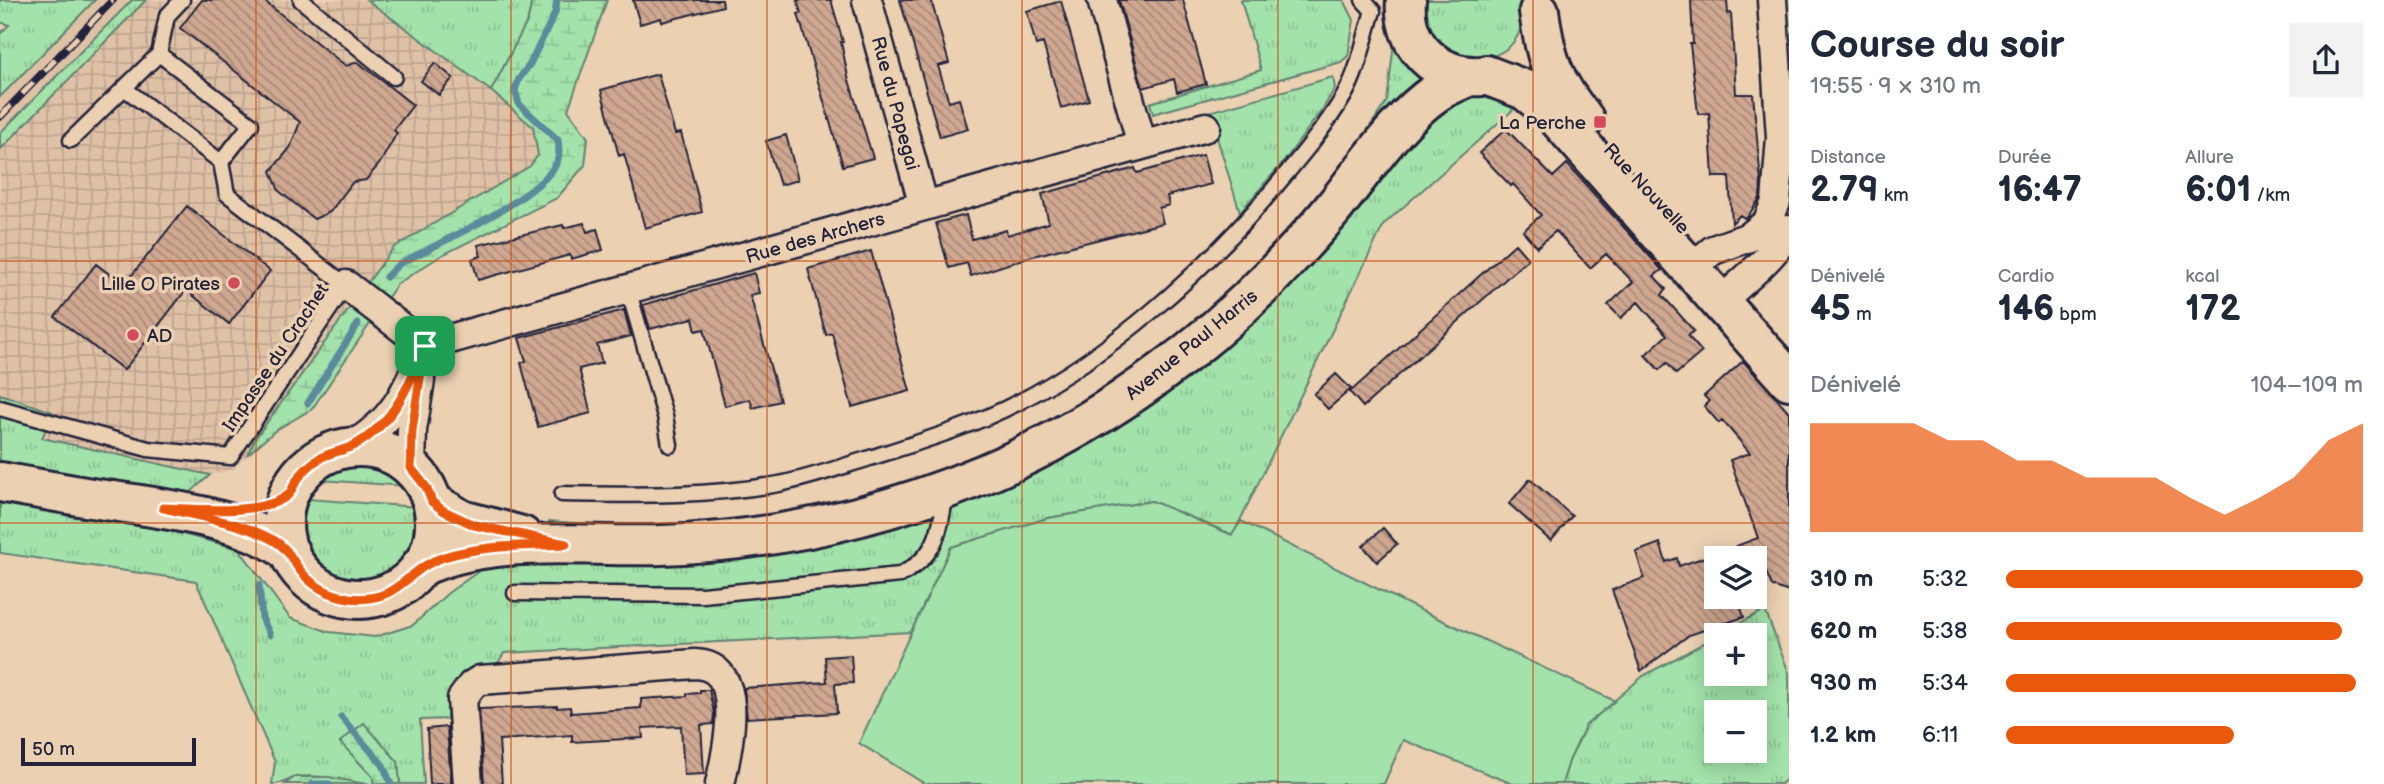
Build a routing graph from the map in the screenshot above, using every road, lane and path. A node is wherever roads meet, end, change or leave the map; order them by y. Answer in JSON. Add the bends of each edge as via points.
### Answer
{"nodes":[{"id":1,"x":182,"y":0,"type":"edge"},
{"id":2,"x":301,"y":0,"type":"edge"},
{"id":3,"x":867,"y":0,"type":"edge"},
{"id":4,"x":1101,"y":0,"type":"edge"},
{"id":5,"x":1772,"y":0,"type":"edge"},
{"id":6,"x":1539,"y":5,"type":"edge"},
{"id":7,"x":1391,"y":9,"type":"edge"},
{"id":8,"x":159,"y":54,"type":"junction"},
{"id":9,"x":1478,"y":76,"type":"junction"},
{"id":10,"x":394,"y":77,"type":"dead end"},
{"id":11,"x":124,"y":88,"type":"junction"},
{"id":12,"x":1206,"y":127,"type":"dead end"},
{"id":13,"x":1781,"y":137,"type":"junction"},
{"id":14,"x":72,"y":140,"type":"dead end"},
{"id":15,"x":1142,"y":145,"type":"junction"},
{"id":16,"x":221,"y":162,"type":"junction"},
{"id":17,"x":1369,"y":163,"type":"junction"},
{"id":18,"x":1789,"y":166,"type":"edge"},
{"id":19,"x":924,"y":206,"type":"junction"},
{"id":20,"x":1789,"y":230,"type":"edge"},
{"id":21,"x":1699,"y":261,"type":"junction"},
{"id":22,"x":346,"y":285,"type":"junction"},
{"id":23,"x":628,"y":289,"type":"junction"},
{"id":24,"x":1728,"y":295,"type":"junction"},
{"id":25,"x":425,"y":346,"type":"junction"},
{"id":26,"x":1777,"y":349,"type":"edge"},
{"id":27,"x":1789,"y":380,"type":"edge"},
{"id":28,"x":0,"y":408,"type":"edge"},
{"id":29,"x":670,"y":445,"type":"dead end"},
{"id":30,"x":348,"y":448,"type":"junction"},
{"id":31,"x":411,"y":468,"type":"junction"},
{"id":32,"x":0,"y":482,"type":"edge"},
{"id":33,"x":947,"y":489,"type":"junction"},
{"id":34,"x":289,"y":494,"type":"junction"},
{"id":35,"x":562,"y":494,"type":"dead end"},
{"id":36,"x":432,"y":502,"type":"junction"},
{"id":37,"x":163,"y":508,"type":"junction"},
{"id":38,"x":566,"y":544,"type":"junction"},
{"id":39,"x":290,"y":553,"type":"junction"},
{"id":40,"x":420,"y":567,"type":"junction"},
{"id":41,"x":515,"y":593,"type":"dead end"},
{"id":42,"x":468,"y":784,"type":"edge"},
{"id":43,"x":720,"y":784,"type":"edge"}],
"edges":[{"from":1,"to":8,"type":"lane","via":[[167,16]]},
{"from":2,"to":10,"type":"lane"},
{"from":3,"to":19,"type":"street","name":"Rue du Papegai"},
{"from":4,"to":15,"type":"street"},
{"from":5,"to":13,"type":"street"},
{"from":6,"to":9,"type":"main road","name":"Avenue Paul Harris","via":[[1536,31],[1526,49],[1512,64]]},
{"from":6,"to":21,"type":"main road","name":"Rue Nouvelle","via":[[1549,61],[1562,92]]},
{"from":7,"to":9,"type":"main road","name":"Rue Nouvelle","via":[[1432,63],[1450,73]]},
{"from":7,"to":17,"type":"main road","name":"Avenue Paul Harris","via":[[1409,68],[1404,94]]},
{"from":7,"to":35,"type":"lane","via":[[1345,94],[1250,217],[1158,304],[1056,380],[983,418],[799,480],[696,495]]},
{"from":8,"to":11,"type":"lane"},
{"from":8,"to":16,"type":"lane","via":[[251,124]]},
{"from":9,"to":17,"type":"main road","name":"Avenue Paul Harris","via":[[1447,86],[1426,101]]},
{"from":9,"to":21,"type":"main road","name":"Rue Nouvelle","via":[[1515,85],[1539,99]]},
{"from":11,"to":14,"type":"lane"},
{"from":11,"to":16,"type":"lane"},
{"from":12,"to":15,"type":"street","name":"Rue des Archers"},
{"from":13,"to":18,"type":"street"},
{"from":13,"to":21,"type":"street","via":[[1776,202],[1767,223]]},
{"from":15,"to":19,"type":"street","name":"Rue des Archers"},
{"from":16,"to":22,"type":"lane","name":"Impasse du Crachet","via":[[227,194]]},
{"from":17,"to":33,"type":"main road","name":"Avenue Paul Harris","via":[[1273,275],[1170,366],[1059,438]]},
{"from":19,"to":23,"type":"street","name":"Rue des Archers"},
{"from":20,"to":24,"type":"street"},
{"from":21,"to":24,"type":"main road","name":"Rue Nouvelle"},
{"from":22,"to":25,"type":"street"},
{"from":22,"to":28,"type":"lane","name":"Impasse du Crachet","via":[[230,457],[148,449]]},
{"from":23,"to":25,"type":"street","name":"Rue des Archers"},
{"from":23,"to":29,"type":"lane"},
{"from":24,"to":26,"type":"main road","name":"Rue Nouvelle"},
{"from":25,"to":30,"type":"street","via":[[398,405],[376,430]]},
{"from":25,"to":31,"type":"street"},
{"from":26,"to":27,"type":"main road","name":"Rue Nouvelle"},
{"from":30,"to":31,"type":"main road","name":"Avenue Paul Harris","via":[[378,450]]},
{"from":30,"to":34,"type":"main road","name":"Avenue Paul Harris","via":[[313,463]]},
{"from":31,"to":36,"type":"main road","name":"Avenue Paul Harris"},
{"from":32,"to":37,"type":"main road","name":"Avenue Paul Harris"},
{"from":33,"to":38,"type":"main road","name":"Avenue Paul Harris","via":[[842,521],[766,536],[659,545]]},
{"from":33,"to":41,"type":"lane","via":[[935,541],[920,563],[900,575],[703,595]]},
{"from":34,"to":37,"type":"main road","name":"Avenue Paul Harris","via":[[244,509]]},
{"from":34,"to":39,"type":"main road","name":"Avenue Paul Harris","via":[[284,523]]},
{"from":36,"to":38,"type":"main road","name":"Avenue Paul Harris","via":[[474,525]]},
{"from":36,"to":40,"type":"main road","name":"Avenue Paul Harris","via":[[433,540]]},
{"from":37,"to":39,"type":"main road","name":"Avenue Paul Harris","via":[[260,534]]},
{"from":38,"to":40,"type":"main road","name":"Avenue Paul Harris","via":[[470,551]]},
{"from":39,"to":40,"type":"main road","name":"Avenue Paul Harris","via":[[311,581],[330,593],[352,598],[390,592]]},
{"from":42,"to":43,"type":"street","via":[[462,699],[480,680],[695,664],[712,667],[728,690],[730,736]]}]}
